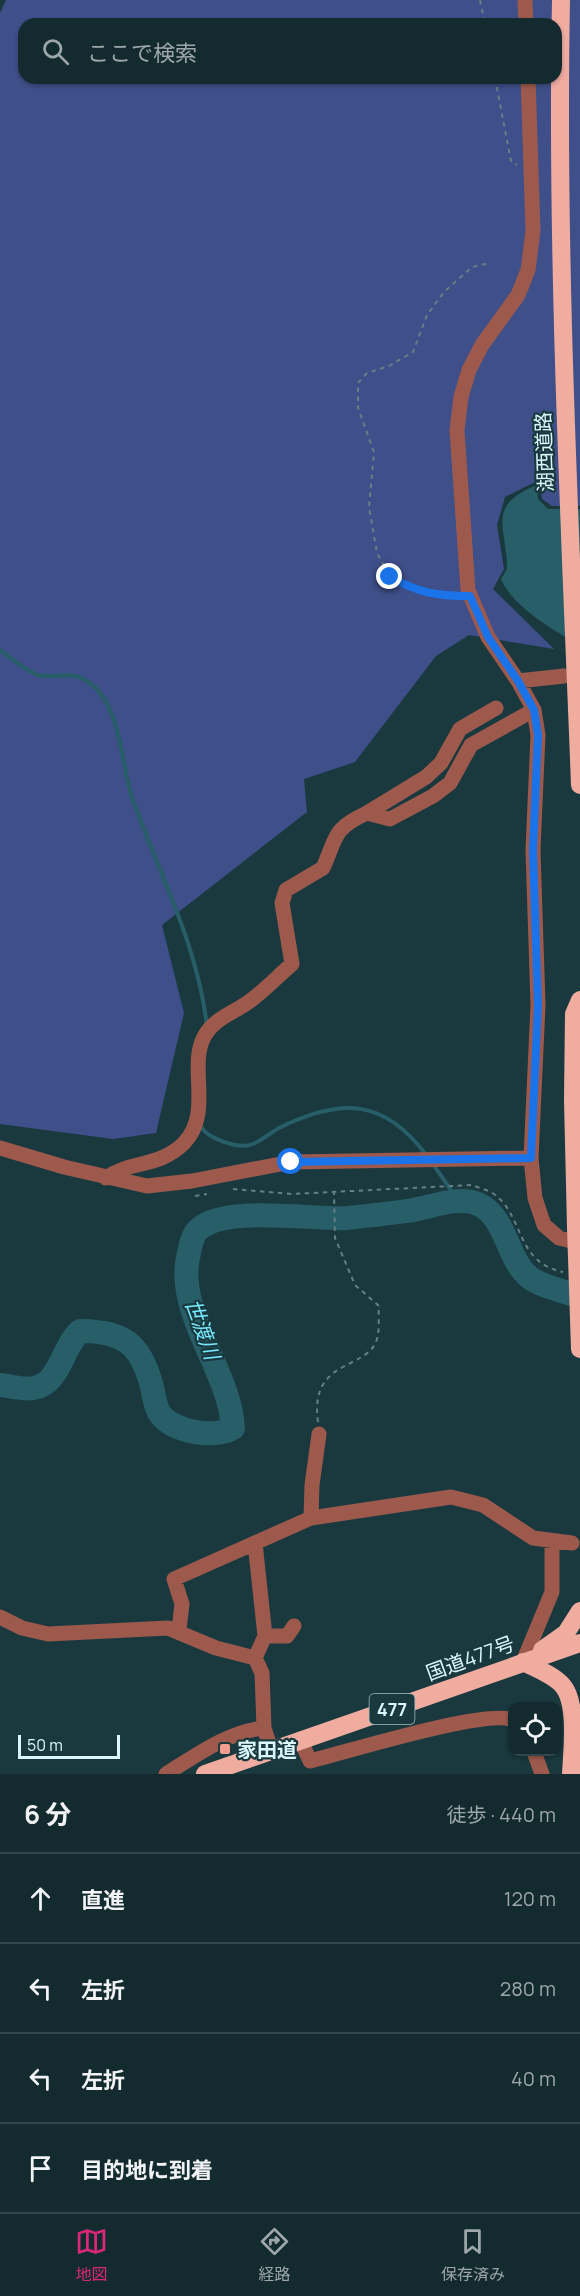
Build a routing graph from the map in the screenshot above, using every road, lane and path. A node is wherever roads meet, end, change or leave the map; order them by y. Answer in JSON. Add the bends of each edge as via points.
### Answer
{"nodes":[{"id":1,"x":480,"y":0,"type":"edge"},
{"id":2,"x":525,"y":0,"type":"edge"},
{"id":3,"x":552,"y":0,"type":"edge"},
{"id":4,"x":561,"y":0,"type":"edge"},
{"id":5,"x":484,"y":18,"type":"edge"},
{"id":6,"x":526,"y":18,"type":"edge"},
{"id":7,"x":553,"y":18,"type":"edge"},
{"id":8,"x":561,"y":18,"type":"edge"},
{"id":9,"x":496,"y":84,"type":"edge"},
{"id":10,"x":528,"y":84,"type":"edge"},
{"id":11,"x":557,"y":84,"type":"edge"},
{"id":12,"x":560,"y":84,"type":"edge"},
{"id":13,"x":559,"y":117,"type":"junction"},
{"id":14,"x":532,"y":175,"type":"junction"},
{"id":15,"x":490,"y":263,"type":"dead end"},
{"id":16,"x":470,"y":596,"type":"junction"},
{"id":17,"x":570,"y":673,"type":"junction"},
{"id":18,"x":518,"y":681,"type":"junction"},
{"id":19,"x":577,"y":692,"type":"junction"},
{"id":20,"x":496,"y":708,"type":"dead end"},
{"id":21,"x":534,"y":710,"type":"junction"},
{"id":22,"x":580,"y":716,"type":"edge"},
{"id":23,"x":580,"y":785,"type":"edge"},
{"id":24,"x":367,"y":813,"type":"junction"},
{"id":25,"x":580,"y":1000,"type":"edge"},
{"id":26,"x":0,"y":1148,"type":"edge"},
{"id":27,"x":531,"y":1158,"type":"junction"},
{"id":28,"x":106,"y":1178,"type":"junction"},
{"id":29,"x":226,"y":1188,"type":"dead end"},
{"id":30,"x":334,"y":1192,"type":"junction"},
{"id":31,"x":210,"y":1193,"type":"dead end"},
{"id":32,"x":192,"y":1196,"type":"dead end"},
{"id":33,"x":578,"y":1235,"type":"edge"},
{"id":34,"x":572,"y":1274,"type":"dead end"},
{"id":35,"x":580,"y":1349,"type":"edge"},
{"id":36,"x":319,"y":1434,"type":"joint"},
{"id":37,"x":311,"y":1518,"type":"junction"},
{"id":38,"x":552,"y":1542,"type":"junction"},
{"id":39,"x":255,"y":1543,"type":"junction"},
{"id":40,"x":572,"y":1543,"type":"dead end"},
{"id":41,"x":580,"y":1611,"type":"edge"},
{"id":42,"x":0,"y":1617,"type":"edge"},
{"id":43,"x":294,"y":1626,"type":"dead end"},
{"id":44,"x":179,"y":1630,"type":"junction"},
{"id":45,"x":265,"y":1636,"type":"junction"},
{"id":46,"x":580,"y":1643,"type":"edge"},
{"id":47,"x":255,"y":1658,"type":"junction"},
{"id":48,"x":523,"y":1662,"type":"junction"},
{"id":49,"x":580,"y":1689,"type":"edge"},
{"id":50,"x":508,"y":1718,"type":"edge"},
{"id":51,"x":573,"y":1725,"type":"junction"},
{"id":52,"x":264,"y":1728,"type":"junction"},
{"id":53,"x":300,"y":1739,"type":"junction"},
{"id":54,"x":271,"y":1749,"type":"junction"},
{"id":55,"x":535,"y":1756,"type":"edge"},
{"id":56,"x":166,"y":1774,"type":"edge"},
{"id":57,"x":205,"y":1774,"type":"edge"},
{"id":58,"x":542,"y":1774,"type":"edge"},
{"id":59,"x":571,"y":1774,"type":"edge"}],
"edges":[{"from":1,"to":5,"type":"path"},
{"from":2,"to":6,"type":"street"},
{"from":3,"to":7,"type":"highway"},
{"from":4,"to":8,"type":"highway","name":"湖西道路"},
{"from":9,"to":14,"type":"path","via":[[511,161]]},
{"from":10,"to":14,"type":"street"},
{"from":11,"to":13,"type":"highway","name":"湖西道路"},
{"from":12,"to":13,"type":"highway","name":"湖西道路"},
{"from":13,"to":17,"type":"highway","name":"湖西道路"},
{"from":14,"to":16,"type":"street","via":[[533,231],[528,270],[518,295],[474,362],[461,397],[457,429]]},
{"from":15,"to":16,"type":"path","via":[[472,267],[444,292],[427,315],[413,352],[367,373],[358,383],[358,408],[374,452],[369,507],[376,553],[390,577],[416,591]]},
{"from":16,"to":18,"type":"street","via":[[488,637]]},
{"from":17,"to":18,"type":"street"},
{"from":17,"to":19,"type":"highway","name":"湖西道路"},
{"from":18,"to":21,"type":"street"},
{"from":19,"to":22,"type":"highway"},
{"from":19,"to":23,"type":"highway","name":"湖西道路"},
{"from":20,"to":24,"type":"street","via":[[460,729],[441,764],[426,777]]},
{"from":21,"to":24,"type":"street","via":[[471,745],[450,783],[433,796],[390,819]]},
{"from":21,"to":27,"type":"street","via":[[538,735],[533,850],[538,1005]]},
{"from":24,"to":28,"type":"street","via":[[337,834],[323,868],[286,891],[282,903],[292,964],[249,1002],[220,1018],[204,1036],[198,1053],[197,1118],[185,1141],[166,1158],[117,1170]]},
{"from":25,"to":33,"type":"highway","via":[[574,1014]]},
{"from":26,"to":28,"type":"street"},
{"from":27,"to":28,"type":"street","via":[[291,1162],[147,1186]]},
{"from":27,"to":33,"type":"street","via":[[535,1198],[544,1225],[560,1238]]},
{"from":29,"to":30,"type":"path","via":[[292,1194]]},
{"from":30,"to":34,"type":"path","via":[[472,1185],[494,1195],[531,1257],[554,1270]]},
{"from":30,"to":36,"type":"path","via":[[335,1238],[355,1286],[379,1306],[377,1340],[368,1352],[338,1369],[322,1385],[316,1407]]},
{"from":31,"to":32,"type":"path"},
{"from":33,"to":35,"type":"highway","bridge":true},
{"from":36,"to":37,"type":"street"},
{"from":37,"to":38,"type":"street","via":[[451,1497],[483,1505],[532,1538]]},
{"from":37,"to":39,"type":"street"},
{"from":38,"to":40,"type":"street"},
{"from":38,"to":48,"type":"street","via":[[552,1593]]},
{"from":39,"to":44,"type":"street","via":[[174,1579],[182,1604]]},
{"from":39,"to":45,"type":"street"},
{"from":41,"to":48,"type":"highway","via":[[560,1638]]},
{"from":42,"to":44,"type":"street","via":[[22,1628],[48,1634]]},
{"from":43,"to":45,"type":"street","via":[[287,1636]]},
{"from":44,"to":47,"type":"street","via":[[216,1648]]},
{"from":45,"to":47,"type":"street"},
{"from":46,"to":48,"type":"highway","name":"国道477号","number":"477"},
{"from":47,"to":52,"type":"street","via":[[262,1673]]},
{"from":48,"to":51,"type":"highway","via":[[563,1685]]},
{"from":48,"to":53,"type":"highway","name":"国道477号","number":"477"},
{"from":49,"to":51,"type":"highway"},
{"from":50,"to":53,"type":"street","via":[[475,1719],[310,1761]]},
{"from":51,"to":59,"type":"highway"},
{"from":52,"to":54,"type":"street"},
{"from":52,"to":56,"type":"street","via":[[251,1729],[205,1750]]},
{"from":53,"to":54,"type":"highway","name":"国道477号","number":"477"},
{"from":54,"to":57,"type":"highway","name":"国道477号","number":"477"},
{"from":55,"to":58,"type":"street"}]}
